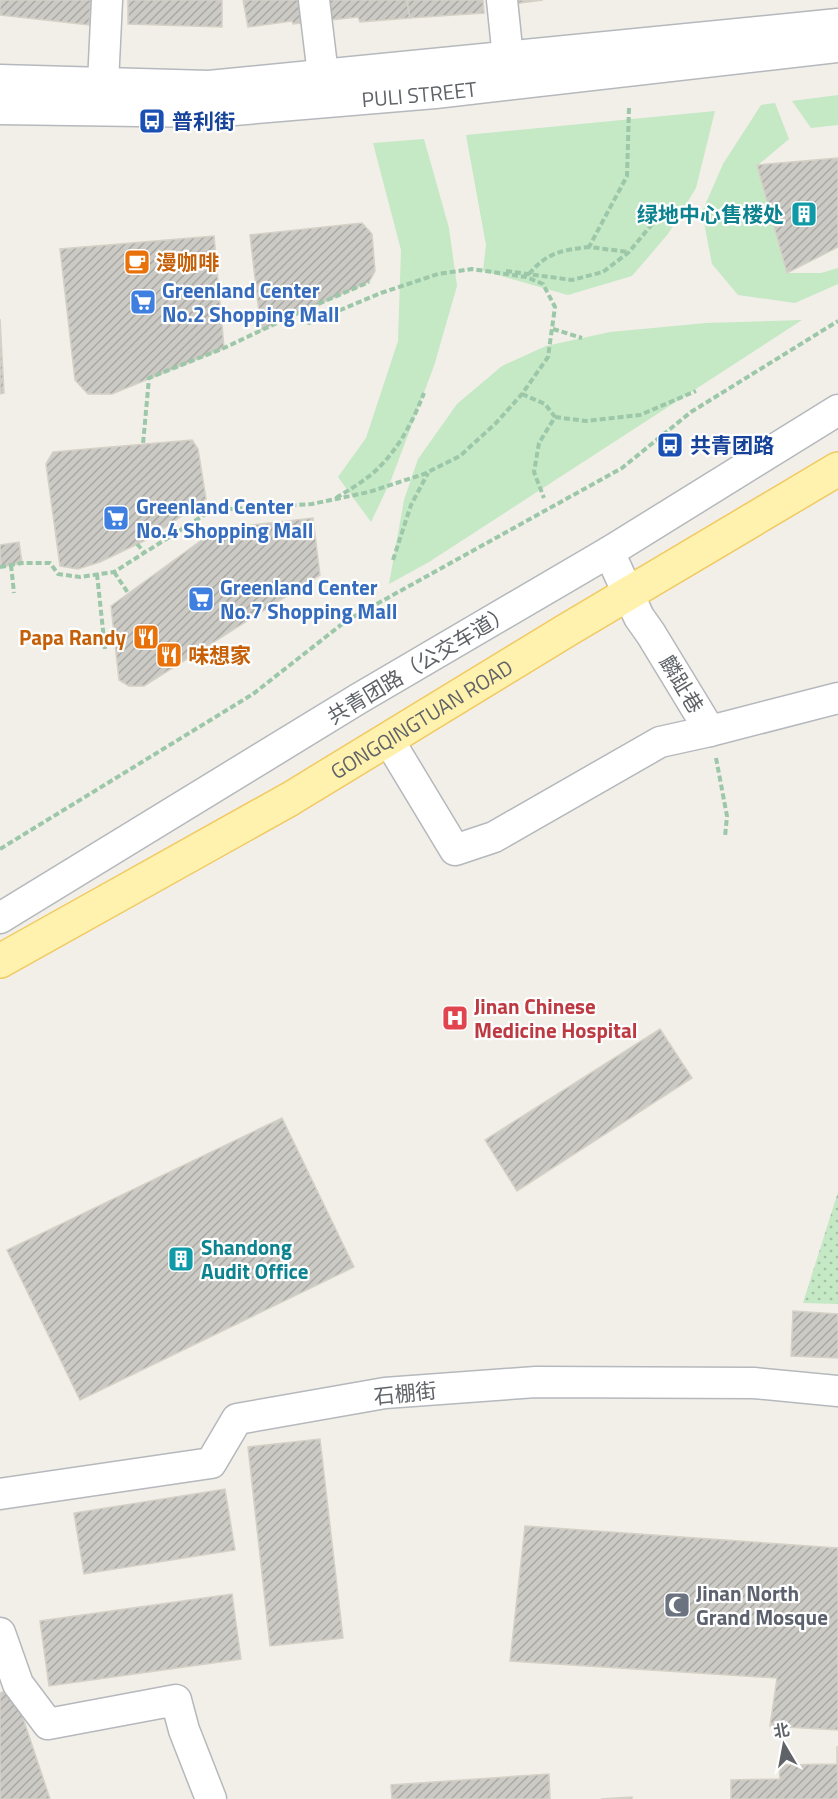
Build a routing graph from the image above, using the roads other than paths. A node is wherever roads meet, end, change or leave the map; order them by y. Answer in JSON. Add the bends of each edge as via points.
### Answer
{"nodes":[{"id":1,"x":107,"y":0,"type":"edge"},
{"id":2,"x":314,"y":0,"type":"edge"},
{"id":3,"x":501,"y":0,"type":"edge"},
{"id":4,"x":835,"y":42,"type":"edge"},
{"id":5,"x":508,"y":58,"type":"junction"},
{"id":6,"x":323,"y":75,"type":"junction"},
{"id":7,"x":0,"y":80,"type":"edge"},
{"id":8,"x":103,"y":83,"type":"junction"},
{"id":9,"x":0,"y":109,"type":"edge"},
{"id":10,"x":838,"y":410,"type":"edge"},
{"id":11,"x":838,"y":469,"type":"edge"},
{"id":12,"x":609,"y":552,"type":"junction"},
{"id":13,"x":628,"y":594,"type":"junction"},
{"id":14,"x":838,"y":698,"type":"edge"},
{"id":15,"x":710,"y":731,"type":"junction"},
{"id":16,"x":388,"y":739,"type":"junction"},
{"id":17,"x":0,"y":918,"type":"edge"},
{"id":18,"x":0,"y":961,"type":"edge"},
{"id":19,"x":838,"y":1391,"type":"edge"},
{"id":20,"x":0,"y":1494,"type":"edge"},
{"id":21,"x":0,"y":1633,"type":"edge"},
{"id":22,"x":211,"y":1799,"type":"edge"}],
"edges":[{"from":1,"to":8,"type":"street"},
{"from":2,"to":6,"type":"street"},
{"from":3,"to":5,"type":"street"},
{"from":4,"to":5,"type":"street","name":"PULI STREET"},
{"from":4,"to":9,"type":"street","name":"PULI STREET","via":[[435,93],[210,112]]},
{"from":5,"to":6,"type":"street","name":"PULI STREET"},
{"from":6,"to":8,"type":"street","name":"PULI STREET","via":[[209,86]]},
{"from":7,"to":8,"type":"street","name":"PULI STREET"},
{"from":10,"to":12,"type":"street","name":"共青团路（公交车道）"},
{"from":11,"to":13,"type":"main road","name":"GONGQINGTUAN ROAD"},
{"from":12,"to":13,"type":"street","name":"麟趾巷"},
{"from":12,"to":17,"type":"street","name":"共青团路（公交车道）","via":[[357,699]]},
{"from":13,"to":15,"type":"street","name":"麟趾巷"},
{"from":13,"to":16,"type":"main road","name":"GONGQINGTUAN ROAD"},
{"from":14,"to":15,"type":"street","name":"麟趾巷"},
{"from":15,"to":16,"type":"street","via":[[660,742],[494,837],[454,850]]},
{"from":16,"to":18,"type":"main road","name":"GONGQINGTUAN ROAD","via":[[290,799]]},
{"from":19,"to":20,"type":"street","name":"石棚街","via":[[754,1383],[536,1382],[385,1393],[237,1419],[211,1463]]},
{"from":21,"to":22,"type":"street","via":[[18,1684],[48,1724],[176,1700]]}]}
